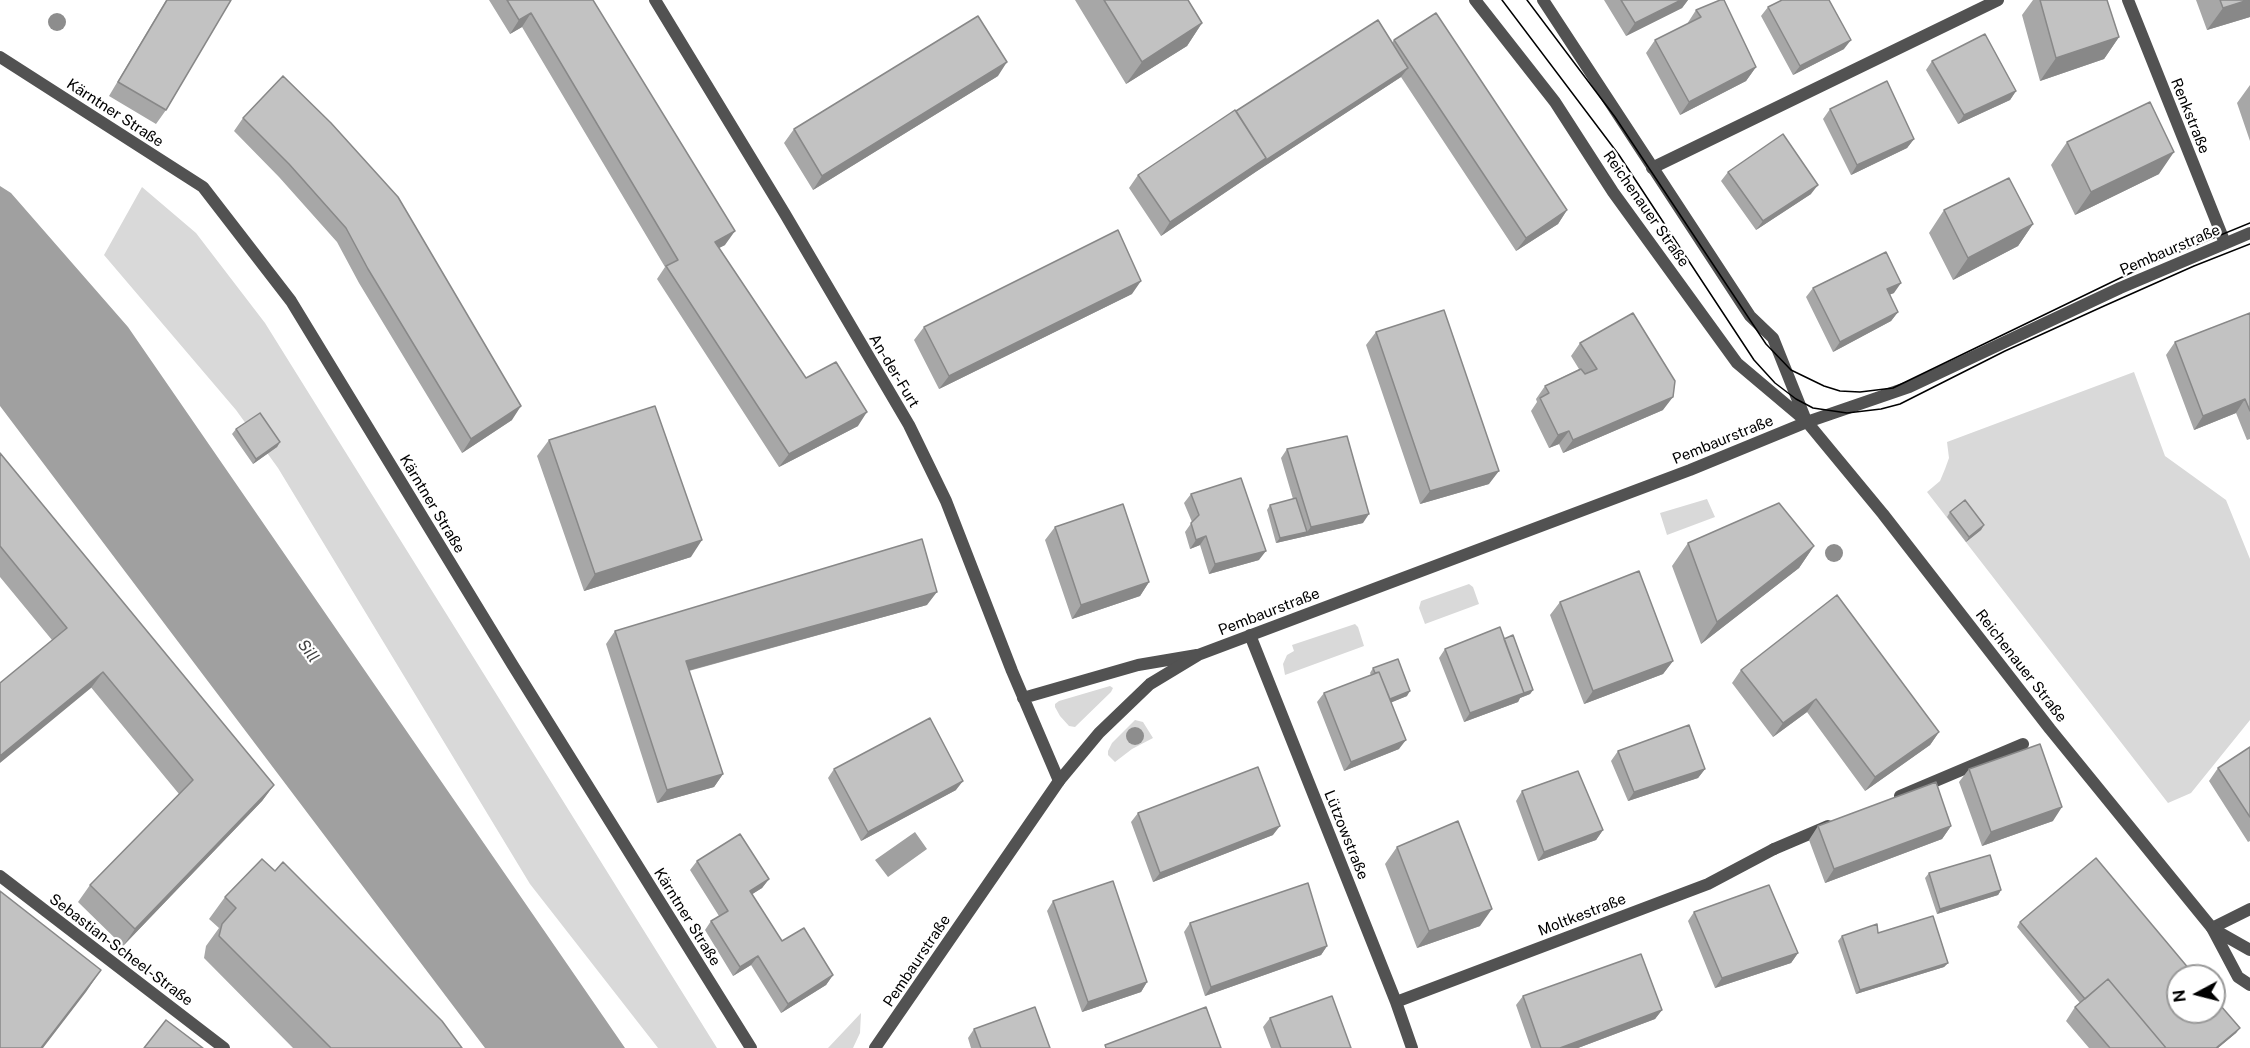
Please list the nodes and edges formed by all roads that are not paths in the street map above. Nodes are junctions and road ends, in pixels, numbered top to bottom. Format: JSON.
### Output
{"nodes":[{"id":1,"x":655,"y":0,"type":"edge"},
{"id":2,"x":1475,"y":0,"type":"edge"},
{"id":3,"x":1544,"y":0,"type":"edge"},
{"id":4,"x":1998,"y":0,"type":"edge"},
{"id":5,"x":2128,"y":0,"type":"edge"},
{"id":6,"x":0,"y":57,"type":"edge"},
{"id":7,"x":1652,"y":168,"type":"junction"},
{"id":8,"x":2250,"y":233,"type":"edge"},
{"id":9,"x":2225,"y":243,"type":"junction"},
{"id":10,"x":1807,"y":422,"type":"junction"},
{"id":11,"x":1250,"y":635,"type":"junction"},
{"id":12,"x":1198,"y":655,"type":"junction"},
{"id":13,"x":1023,"y":698,"type":"junction"},
{"id":14,"x":2023,"y":744,"type":"dead end"},
{"id":15,"x":1059,"y":781,"type":"junction"},
{"id":16,"x":1891,"y":800,"type":"edge"},
{"id":17,"x":1838,"y":822,"type":"edge"},
{"id":18,"x":0,"y":876,"type":"edge"},
{"id":19,"x":2250,"y":909,"type":"edge"},
{"id":20,"x":2212,"y":928,"type":"junction"},
{"id":21,"x":2250,"y":950,"type":"edge"},
{"id":22,"x":2250,"y":986,"type":"edge"},
{"id":23,"x":1396,"y":1002,"type":"junction"},
{"id":24,"x":224,"y":1048,"type":"edge"},
{"id":25,"x":751,"y":1048,"type":"edge"},
{"id":26,"x":875,"y":1048,"type":"edge"},
{"id":27,"x":1412,"y":1048,"type":"edge"}],
"edges":[{"from":1,"to":13,"type":"street","name":"An-der-Furt"},
{"from":2,"to":10,"type":"street","name":"Reichenauer Straße"},
{"from":3,"to":7,"type":"street","name":"Reichenauer Straße"},
{"from":4,"to":7,"type":"street"},
{"from":5,"to":9,"type":"street","name":"Renkstraße"},
{"from":6,"to":25,"type":"street","name":"Kärntner Straße"},
{"from":7,"to":10,"type":"street","name":"Reichenauer Straße"},
{"from":8,"to":9,"type":"street","name":"Pembaurstraße"},
{"from":9,"to":10,"type":"street","name":"Pembaurstraße"},
{"from":10,"to":11,"type":"street","name":"Pembaurstraße"},
{"from":10,"to":20,"type":"street","name":"Reichenauer Straße"},
{"from":11,"to":12,"type":"street","name":"Pembaurstraße"},
{"from":11,"to":23,"type":"street","name":"Lützowstraße"},
{"from":12,"to":13,"type":"street","name":"Pembaurstraße"},
{"from":12,"to":15,"type":"street","name":"Pembaurstraße"},
{"from":13,"to":15,"type":"street","name":"An-der-Furt"},
{"from":14,"to":16,"type":"street"},
{"from":15,"to":26,"type":"street","name":"Pembaurstraße"},
{"from":17,"to":23,"type":"street","name":"Moltkestraße"},
{"from":18,"to":24,"type":"street","name":"Sebastian-Scheel-Straße"},
{"from":19,"to":20,"type":"street"},
{"from":20,"to":21,"type":"street","name":"Reichenauer Straße"},
{"from":20,"to":22,"type":"street","name":"Reichenauer Straße"},
{"from":23,"to":27,"type":"street","name":"Lützowstraße"}]}
